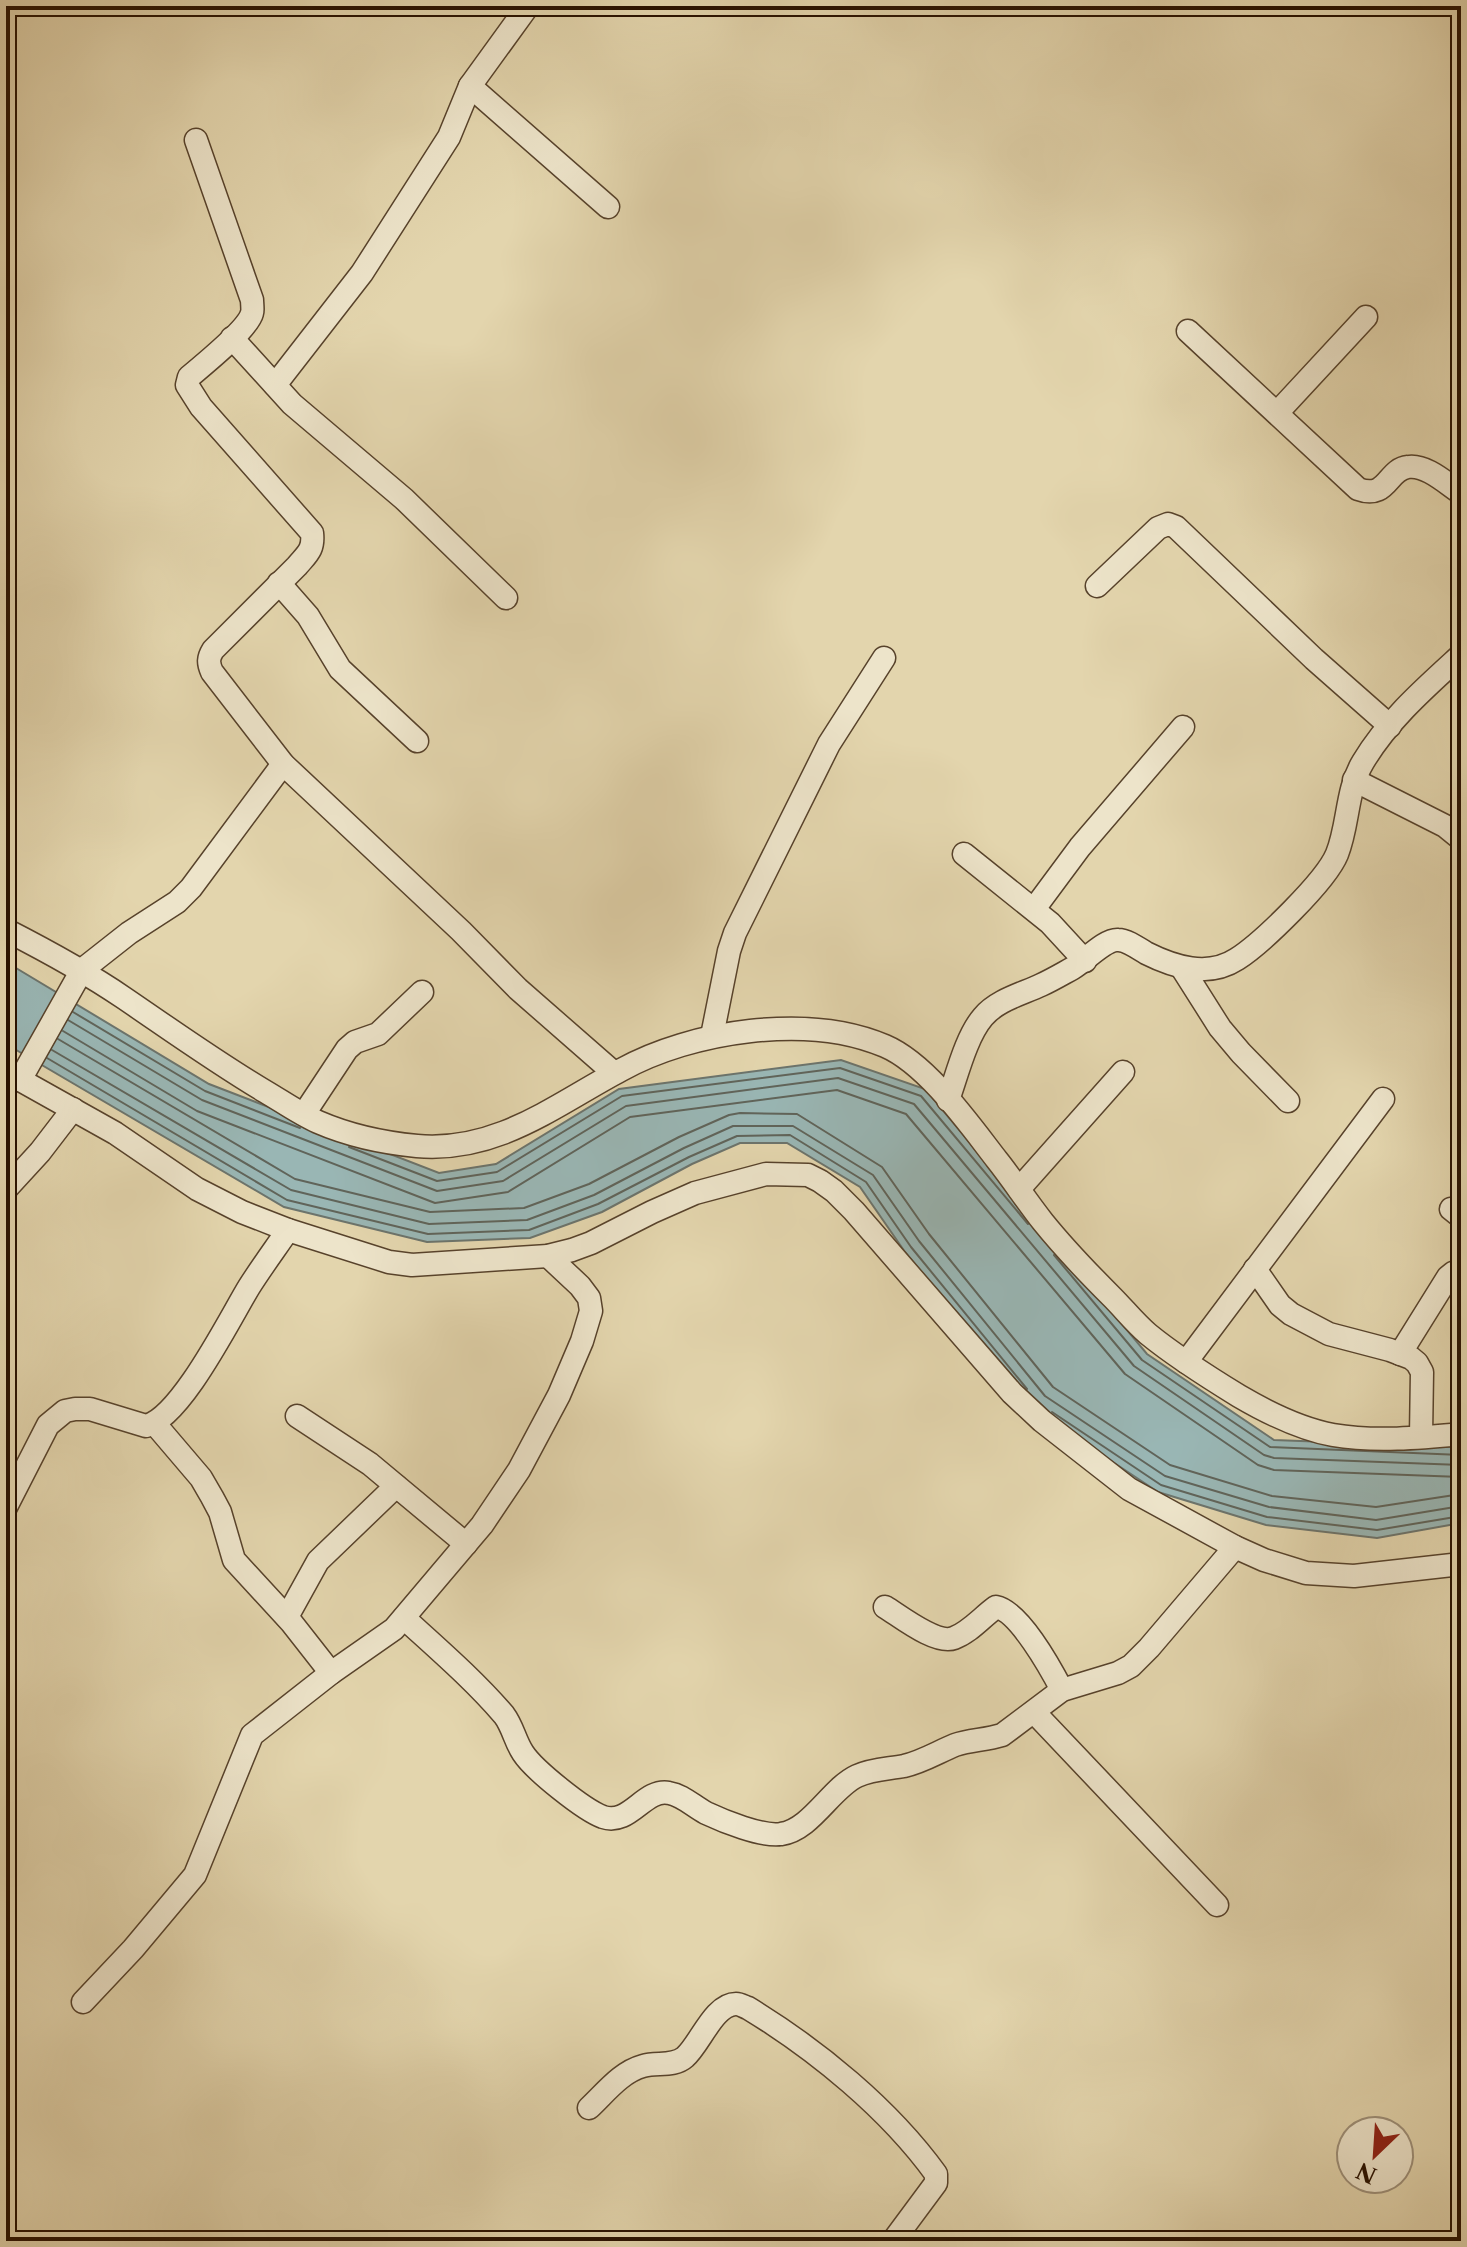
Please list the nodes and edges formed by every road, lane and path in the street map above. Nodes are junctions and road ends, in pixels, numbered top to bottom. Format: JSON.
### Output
{"nodes":[{"id":1,"x":528,"y":6,"type":"edge"},
{"id":2,"x":470,"y":86,"type":"junction"},
{"id":3,"x":196,"y":140,"type":"dead end"},
{"id":4,"x":608,"y":207,"type":"dead end"},
{"id":5,"x":1366,"y":317,"type":"dead end"},
{"id":6,"x":1188,"y":331,"type":"dead end"},
{"id":7,"x":232,"y":338,"type":"junction"},
{"id":8,"x":275,"y":385,"type":"junction"},
{"id":9,"x":1277,"y":413,"type":"junction"},
{"id":10,"x":1461,"y":493,"type":"edge"},
{"id":11,"x":279,"y":583,"type":"junction"},
{"id":12,"x":1097,"y":586,"type":"dead end"},
{"id":13,"x":506,"y":598,"type":"dead end"},
{"id":14,"x":1461,"y":655,"type":"edge"},
{"id":15,"x":884,"y":658,"type":"dead end"},
{"id":16,"x":1390,"y":726,"type":"junction"},
{"id":17,"x":1183,"y":727,"type":"dead end"},
{"id":18,"x":417,"y":741,"type":"dead end"},
{"id":19,"x":283,"y":764,"type":"junction"},
{"id":20,"x":1354,"y":780,"type":"junction"},
{"id":21,"x":1461,"y":839,"type":"edge"},
{"id":22,"x":964,"y":854,"type":"dead end"},
{"id":23,"x":1034,"y":909,"type":"junction"},
{"id":24,"x":6,"y":930,"type":"edge"},
{"id":25,"x":1085,"y":961,"type":"junction"},
{"id":26,"x":1182,"y":968,"type":"junction"},
{"id":27,"x":79,"y":974,"type":"junction"},
{"id":28,"x":422,"y":992,"type":"dead end"},
{"id":29,"x":712,"y":1036,"type":"junction"},
{"id":30,"x":1123,"y":1072,"type":"dead end"},
{"id":31,"x":614,"y":1073,"type":"junction"},
{"id":32,"x":17,"y":1074,"type":"edge"},
{"id":33,"x":1383,"y":1099,"type":"dead end"},
{"id":34,"x":948,"y":1100,"type":"junction"},
{"id":35,"x":1288,"y":1101,"type":"dead end"},
{"id":36,"x":73,"y":1109,"type":"junction"},
{"id":37,"x":304,"y":1114,"type":"junction"},
{"id":38,"x":6,"y":1189,"type":"edge"},
{"id":39,"x":1019,"y":1189,"type":"junction"},
{"id":40,"x":288,"y":1230,"type":"junction"},
{"id":41,"x":548,"y":1256,"type":"junction"},
{"id":42,"x":1255,"y":1269,"type":"junction"},
{"id":43,"x":1461,"y":1271,"type":"edge"},
{"id":44,"x":1400,"y":1354,"type":"junction"},
{"id":45,"x":1186,"y":1362,"type":"junction"},
{"id":46,"x":297,"y":1416,"type":"dead end"},
{"id":47,"x":155,"y":1424,"type":"junction"},
{"id":48,"x":1461,"y":1434,"type":"edge"},
{"id":49,"x":1421,"y":1436,"type":"junction"},
{"id":50,"x":396,"y":1486,"type":"junction"},
{"id":51,"x":6,"y":1507,"type":"edge"},
{"id":52,"x":466,"y":1544,"type":"junction"},
{"id":53,"x":1235,"y":1547,"type":"junction"},
{"id":54,"x":1461,"y":1564,"type":"edge"},
{"id":55,"x":885,"y":1607,"type":"dead end"},
{"id":56,"x":287,"y":1617,"type":"junction"},
{"id":57,"x":404,"y":1618,"type":"junction"},
{"id":58,"x":331,"y":1673,"type":"junction"},
{"id":59,"x":1062,"y":1690,"type":"junction"},
{"id":60,"x":1034,"y":1712,"type":"junction"},
{"id":61,"x":1217,"y":1905,"type":"dead end"},
{"id":62,"x":83,"y":2002,"type":"dead end"},
{"id":63,"x":589,"y":2108,"type":"dead end"},
{"id":64,"x":893,"y":2241,"type":"edge"}],
"edges":[{"from":1,"to":2,"type":"street"},
{"from":2,"to":4,"type":"street"},
{"from":2,"to":8,"type":"street"},
{"from":3,"to":7,"type":"street"},
{"from":5,"to":9,"type":"street"},
{"from":6,"to":9,"type":"street"},
{"from":7,"to":8,"type":"street"},
{"from":7,"to":11,"type":"street"},
{"from":8,"to":13,"type":"street"},
{"from":9,"to":10,"type":"street"},
{"from":11,"to":18,"type":"street"},
{"from":11,"to":19,"type":"street"},
{"from":12,"to":16,"type":"street"},
{"from":14,"to":16,"type":"street"},
{"from":15,"to":29,"type":"street"},
{"from":16,"to":20,"type":"street"},
{"from":17,"to":23,"type":"street"},
{"from":19,"to":27,"type":"street"},
{"from":19,"to":31,"type":"street"},
{"from":20,"to":21,"type":"street"},
{"from":20,"to":26,"type":"street"},
{"from":22,"to":23,"type":"street"},
{"from":23,"to":25,"type":"street"},
{"from":24,"to":27,"type":"street"},
{"from":25,"to":26,"type":"street"},
{"from":25,"to":34,"type":"street"},
{"from":26,"to":35,"type":"street"},
{"from":27,"to":32,"type":"street"},
{"from":27,"to":37,"type":"street"},
{"from":28,"to":37,"type":"street"},
{"from":29,"to":31,"type":"street"},
{"from":29,"to":34,"type":"street"},
{"from":30,"to":39,"type":"street"},
{"from":31,"to":37,"type":"street"},
{"from":32,"to":36,"type":"street"},
{"from":33,"to":42,"type":"street"},
{"from":34,"to":39,"type":"street"},
{"from":36,"to":38,"type":"street"},
{"from":36,"to":40,"type":"street"},
{"from":39,"to":45,"type":"street"},
{"from":40,"to":41,"type":"street"},
{"from":40,"to":47,"type":"street"},
{"from":41,"to":52,"type":"street"},
{"from":41,"to":53,"type":"street"},
{"from":42,"to":44,"type":"street"},
{"from":42,"to":45,"type":"street"},
{"from":43,"to":44,"type":"street"},
{"from":44,"to":49,"type":"street"},
{"from":45,"to":49,"type":"street"},
{"from":46,"to":50,"type":"street"},
{"from":47,"to":51,"type":"street"},
{"from":47,"to":56,"type":"street"},
{"from":48,"to":49,"type":"street"},
{"from":50,"to":52,"type":"street"},
{"from":50,"to":56,"type":"street"},
{"from":52,"to":57,"type":"street"},
{"from":53,"to":54,"type":"street"},
{"from":53,"to":59,"type":"street"},
{"from":55,"to":59,"type":"street"},
{"from":56,"to":58,"type":"street"},
{"from":57,"to":58,"type":"street"},
{"from":57,"to":60,"type":"street"},
{"from":58,"to":62,"type":"street"},
{"from":59,"to":60,"type":"street"},
{"from":60,"to":61,"type":"street"},
{"from":63,"to":64,"type":"street"}]}
